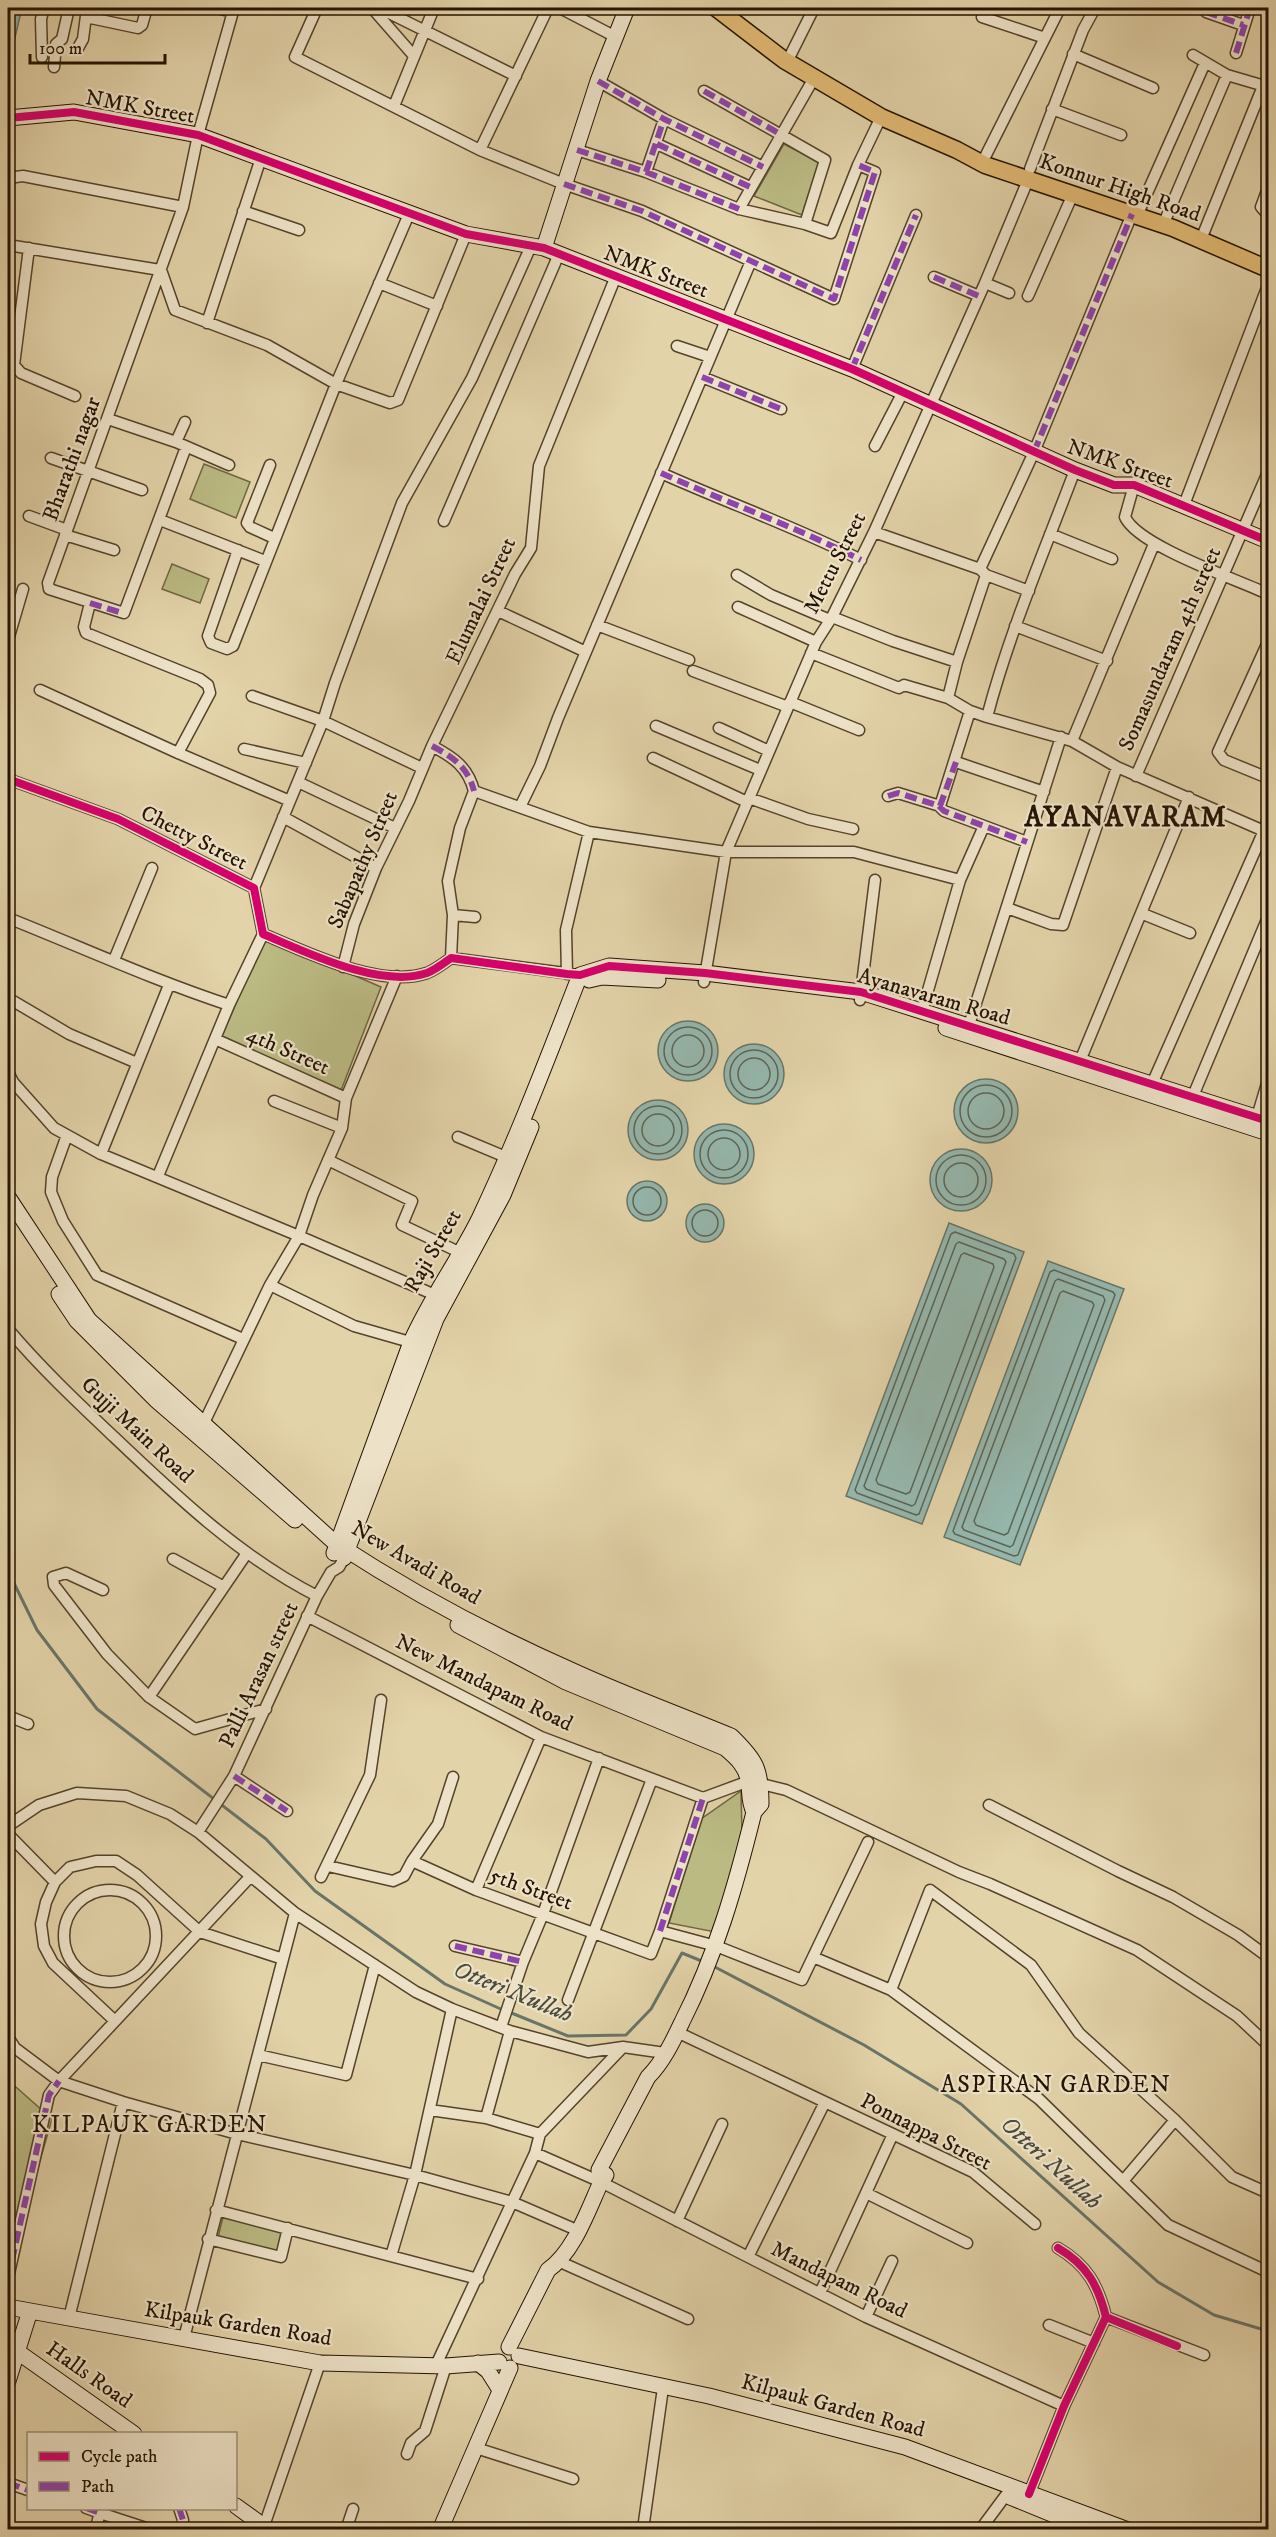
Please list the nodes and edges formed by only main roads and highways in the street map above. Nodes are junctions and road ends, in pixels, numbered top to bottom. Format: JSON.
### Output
{"nodes":[{"id":1,"x":627,"y":8,"type":"edge"},
{"id":2,"x":716,"y":8,"type":"edge"},
{"id":3,"x":8,"y":118,"type":"edge"},
{"id":4,"x":957,"y":150,"type":"junction"},
{"id":5,"x":1029,"y":174,"type":"junction"},
{"id":6,"x":1136,"y":212,"type":"junction"},
{"id":7,"x":537,"y":247,"type":"junction"},
{"id":8,"x":1268,"y":261,"type":"edge"},
{"id":9,"x":1269,"y":541,"type":"edge"},
{"id":10,"x":578,"y":977,"type":"joint"},
{"id":11,"x":861,"y":996,"type":"junction"},
{"id":12,"x":1263,"y":1119,"type":"edge"},
{"id":13,"x":1269,"y":1133,"type":"edge"},
{"id":14,"x":512,"y":1160,"type":"junction"},
{"id":15,"x":8,"y":1197,"type":"edge"},
{"id":16,"x":8,"y":1214,"type":"edge"},
{"id":17,"x":418,"y":1345,"type":"junction"},
{"id":18,"x":200,"y":1430,"type":"junction"},
{"id":19,"x":340,"y":1552,"type":"junction"},
{"id":20,"x":8,"y":2307,"type":"edge"},
{"id":21,"x":30,"y":2311,"type":"junction"},
{"id":22,"x":13,"y":2349,"type":"edge"},
{"id":23,"x":510,"y":2359,"type":"junction"},
{"id":24,"x":478,"y":2363,"type":"junction"},
{"id":25,"x":8,"y":2381,"type":"edge"},
{"id":26,"x":500,"y":2390,"type":"junction"},
{"id":27,"x":663,"y":2392,"type":"junction"},
{"id":28,"x":133,"y":2432,"type":"edge"},
{"id":29,"x":237,"y":2507,"type":"edge"},
{"id":30,"x":266,"y":2528,"type":"edge"},
{"id":31,"x":440,"y":2529,"type":"edge"},
{"id":32,"x":1091,"y":2529,"type":"edge"},
{"id":33,"x":1128,"y":2529,"type":"edge"}],
"edges":[{"from":1,"to":7,"type":"main road"},
{"from":2,"to":4,"type":"main road","name":"Konnur High Road"},
{"from":3,"to":7,"type":"main road","name":"NMK Street"},
{"from":4,"to":5,"type":"main road","name":"Konnur High Road"},
{"from":4,"to":5,"type":"main road","name":"Konnur High Road"},
{"from":5,"to":6,"type":"main road","name":"Konnur High Road"},
{"from":5,"to":6,"type":"main road","name":"Konnur High Road"},
{"from":6,"to":8,"type":"main road","name":"Konnur High Road"},
{"from":6,"to":8,"type":"main road","name":"Konnur High Road"},
{"from":7,"to":9,"type":"main road","name":"NMK Street"},
{"from":10,"to":11,"type":"main road","name":"Ayanavaram Road"},
{"from":10,"to":14,"type":"main road","name":"Raji Street"},
{"from":11,"to":12,"type":"main road","name":"Ayanavaram Road"},
{"from":11,"to":13,"type":"main road","name":"Ayanavaram Road"},
{"from":14,"to":17,"type":"main road","name":"Raji Street"},
{"from":14,"to":17,"type":"main road","name":"Raji Street"},
{"from":15,"to":18,"type":"main road","name":"New Avadi Road"},
{"from":16,"to":18,"type":"main road","name":"New Avadi Road"},
{"from":17,"to":19,"type":"main road","name":"Raji Street"},
{"from":18,"to":19,"type":"main road","name":"New Avadi Road"},
{"from":19,"to":23,"type":"main road","name":"New Avadi Road"},
{"from":20,"to":21,"type":"main road","name":"Kilpauk Garden Road"},
{"from":21,"to":22,"type":"main road"},
{"from":21,"to":24,"type":"main road","name":"Kilpauk Garden Road"},
{"from":22,"to":25,"type":"main road"},
{"from":22,"to":28,"type":"main road","name":"Halls Road"},
{"from":23,"to":24,"type":"main road","name":"Kilpauk Garden Road"},
{"from":23,"to":26,"type":"main road","name":"New Avadi Road"},
{"from":23,"to":27,"type":"main road","name":"Kilpauk Garden Road"},
{"from":24,"to":26,"type":"main road"},
{"from":26,"to":31,"type":"main road","name":"New Avadi Road"},
{"from":27,"to":32,"type":"main road","name":"Kilpauk Garden Road"},
{"from":27,"to":33,"type":"main road","name":"Kilpauk Garden Road"},
{"from":29,"to":30,"type":"main road"}]}
